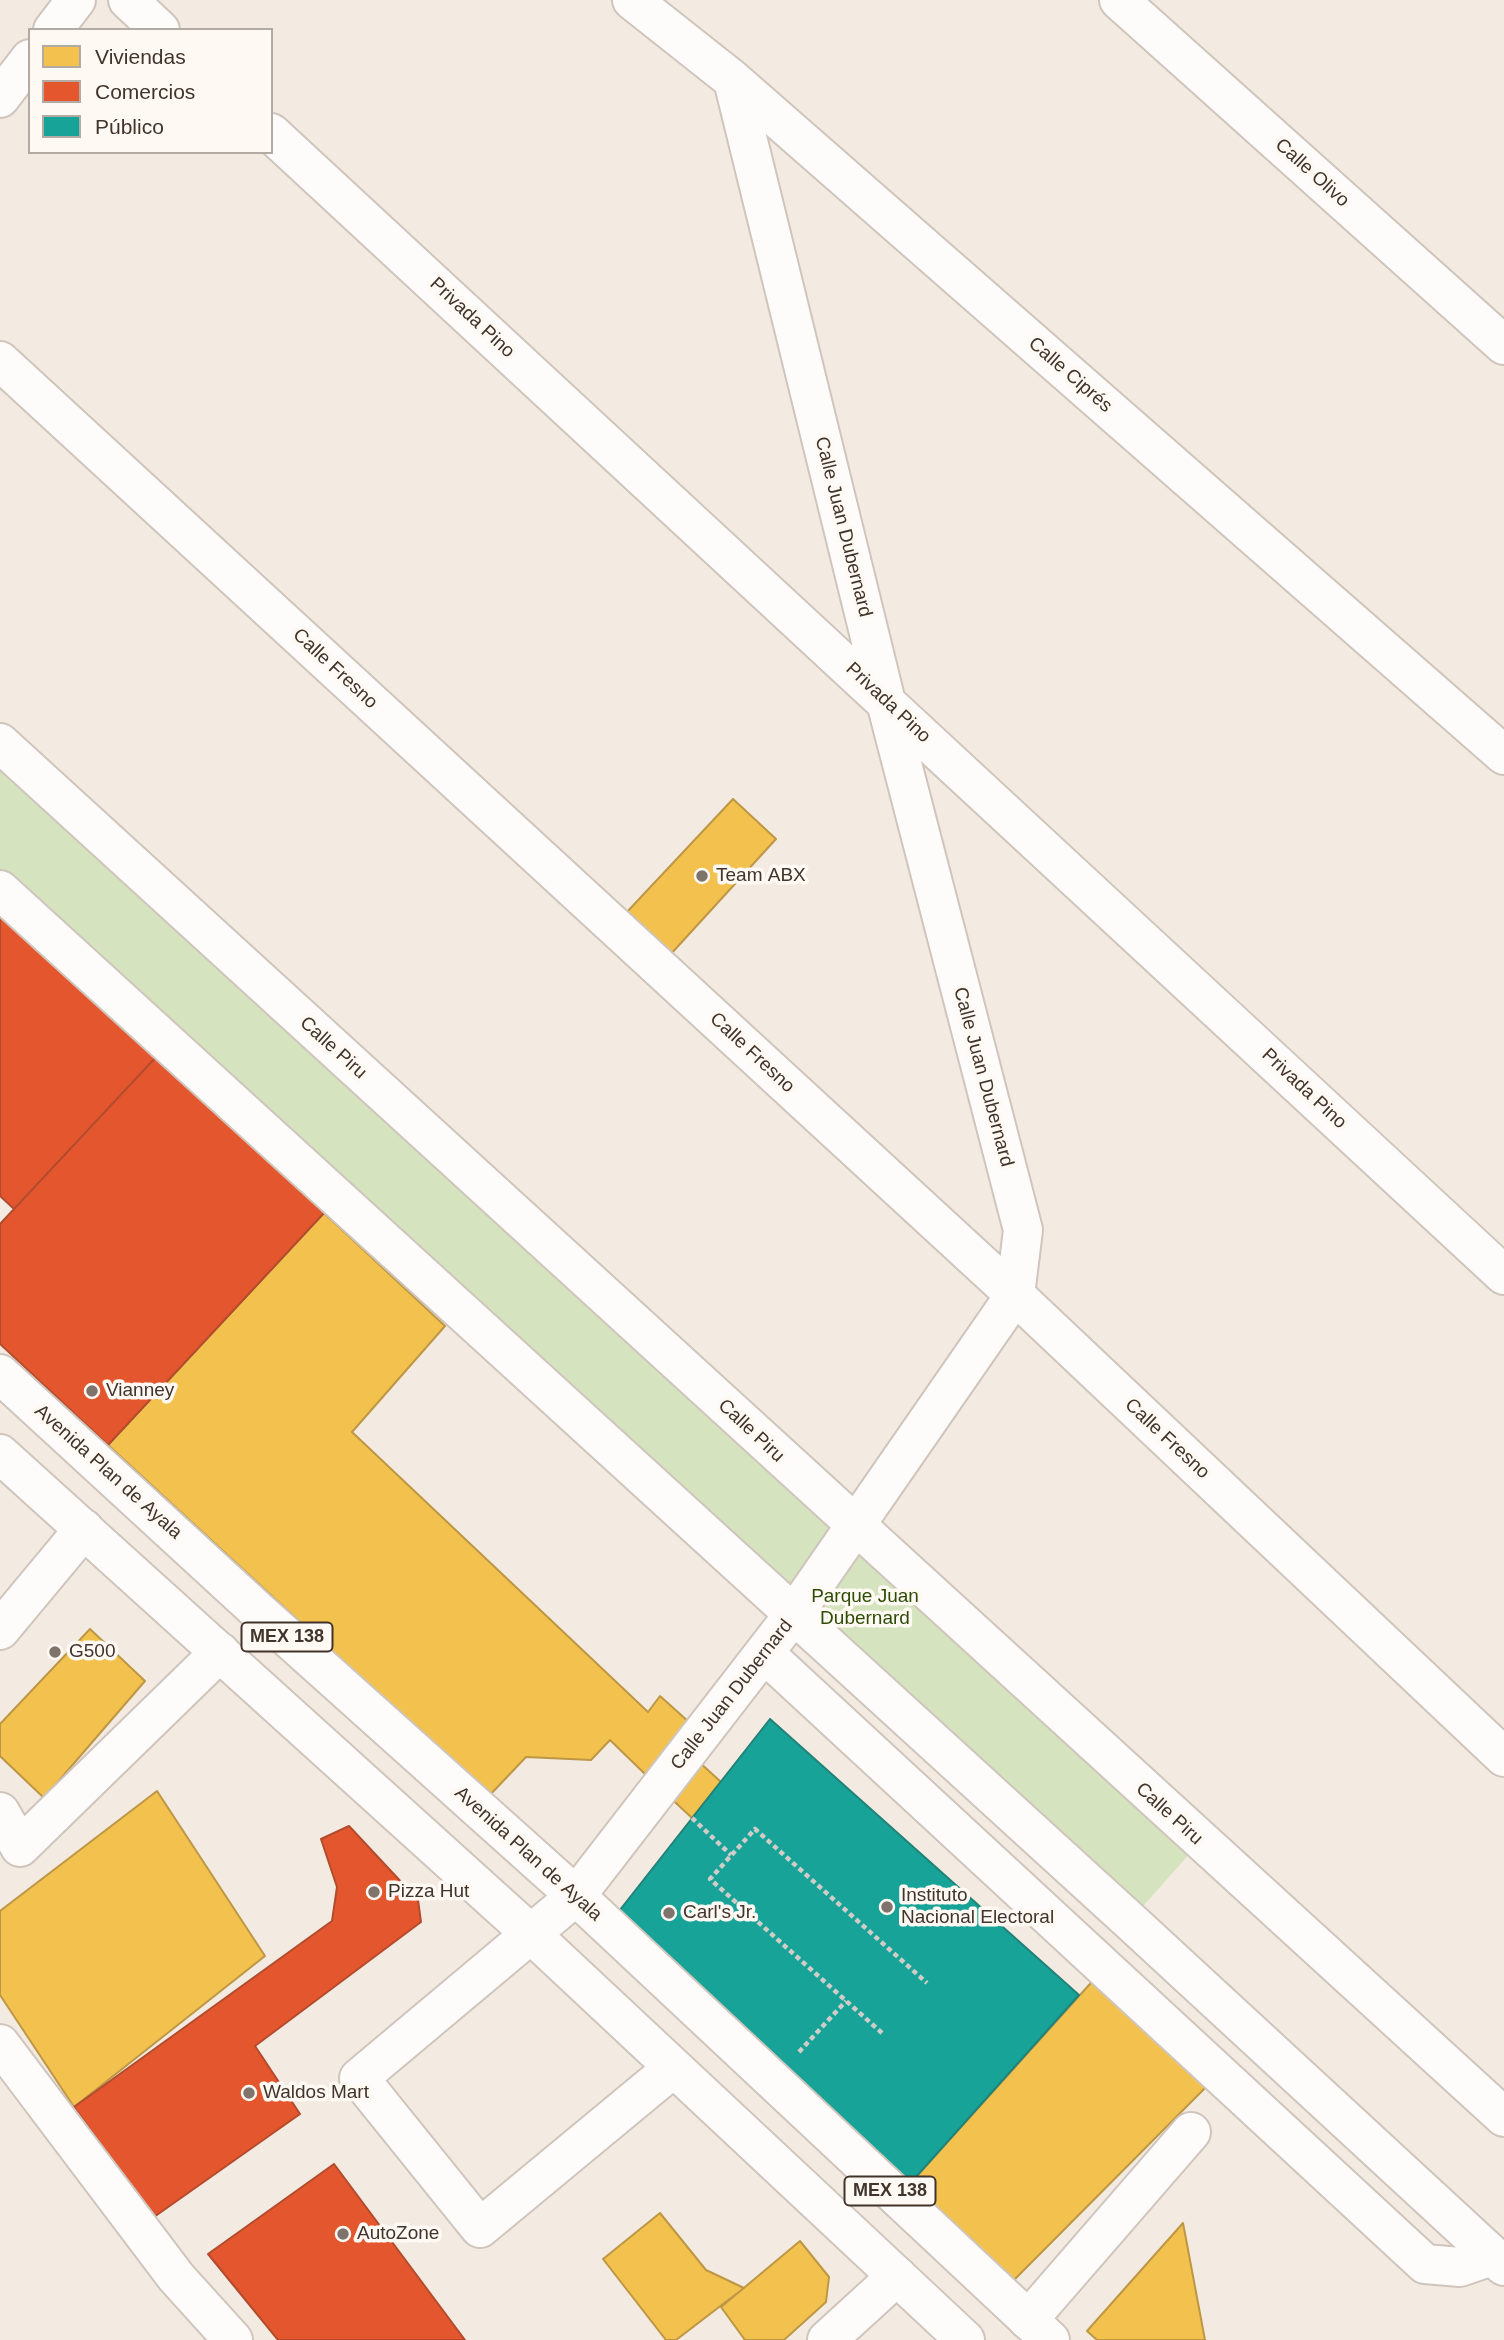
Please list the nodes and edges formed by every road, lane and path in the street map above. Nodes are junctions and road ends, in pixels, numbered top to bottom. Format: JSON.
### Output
{"nodes":[{"id":1,"x":76,"y":0,"type":"edge"},
{"id":2,"x":128,"y":0,"type":"edge"},
{"id":3,"x":1119,"y":0,"type":"edge"},
{"id":4,"x":657,"y":7,"type":"edge"},
{"id":5,"x":55,"y":28,"type":"edge"},
{"id":6,"x":158,"y":28,"type":"edge"},
{"id":7,"x":28,"y":63,"type":"edge"},
{"id":8,"x":733,"y":80,"type":"junction"},
{"id":9,"x":0,"y":98,"type":"edge"},
{"id":10,"x":273,"y":134,"type":"edge"},
{"id":11,"x":1504,"y":345,"type":"edge"},
{"id":12,"x":0,"y":361,"type":"edge"},
{"id":13,"x":886,"y":702,"type":"junction"},
{"id":14,"x":0,"y":743,"type":"edge"},
{"id":15,"x":1504,"y":755,"type":"edge"},
{"id":16,"x":0,"y":890,"type":"edge"},
{"id":17,"x":1504,"y":1275,"type":"edge"},
{"id":18,"x":1015,"y":1295,"type":"junction"},
{"id":19,"x":0,"y":1374,"type":"edge"},
{"id":20,"x":0,"y":1454,"type":"edge"},
{"id":21,"x":855,"y":1526,"type":"junction"},
{"id":22,"x":84,"y":1529,"type":"junction"},
{"id":23,"x":794,"y":1615,"type":"junction"},
{"id":24,"x":0,"y":1630,"type":"edge"},
{"id":25,"x":220,"y":1652,"type":"junction"},
{"id":26,"x":764,"y":1653,"type":"junction"},
{"id":27,"x":1501,"y":1754,"type":"edge"},
{"id":28,"x":0,"y":1812,"type":"edge"},
{"id":29,"x":692,"y":1818,"type":"dead end"},
{"id":30,"x":731,"y":1855,"type":"junction"},
{"id":31,"x":576,"y":1896,"type":"junction"},
{"id":32,"x":531,"y":1934,"type":"junction"},
{"id":33,"x":926,"y":1983,"type":"dead end"},
{"id":34,"x":846,"y":2001,"type":"junction"},
{"id":35,"x":882,"y":2033,"type":"dead end"},
{"id":36,"x":0,"y":2044,"type":"edge"},
{"id":37,"x":796,"y":2055,"type":"dead end"},
{"id":38,"x":673,"y":2069,"type":"junction"},
{"id":39,"x":1504,"y":2117,"type":"edge"},
{"id":40,"x":1191,"y":2132,"type":"dead end"},
{"id":41,"x":1498,"y":2261,"type":"edge"},
{"id":42,"x":897,"y":2276,"type":"junction"},
{"id":43,"x":1039,"y":2330,"type":"edge"},
{"id":44,"x":233,"y":2340,"type":"edge"},
{"id":45,"x":827,"y":2340,"type":"edge"},
{"id":46,"x":965,"y":2340,"type":"edge"}],
"edges":[{"from":1,"to":5,"type":"street"},
{"from":2,"to":6,"type":"street"},
{"from":3,"to":11,"type":"street","name":"Calle Olivo"},
{"from":4,"to":8,"type":"street","name":"Calle Ciprés"},
{"from":7,"to":9,"type":"street"},
{"from":8,"to":13,"type":"street","name":"Calle Juan Dubernard"},
{"from":8,"to":15,"type":"street","name":"Calle Ciprés"},
{"from":10,"to":13,"type":"street","name":"Privada Pino"},
{"from":12,"to":18,"type":"street","name":"Calle Fresno"},
{"from":13,"to":17,"type":"street","name":"Privada Pino"},
{"from":13,"to":18,"type":"street","name":"Calle Juan Dubernard"},
{"from":14,"to":21,"type":"street","name":"Calle Piru"},
{"from":16,"to":23,"type":"street"},
{"from":18,"to":21,"type":"street","name":"Calle Juan Dubernard"},
{"from":18,"to":27,"type":"street","name":"Calle Fresno"},
{"from":19,"to":31,"type":"street","name":"Avenida Plan de Ayala","number":"MEX 138"},
{"from":20,"to":22,"type":"street","number":"MEX 138"},
{"from":21,"to":23,"type":"street","name":"Calle Juan Dubernard"},
{"from":21,"to":39,"type":"street","name":"Calle Piru"},
{"from":22,"to":24,"type":"street"},
{"from":22,"to":25,"type":"street","number":"MEX 138"},
{"from":23,"to":26,"type":"street","name":"Calle Juan Dubernard"},
{"from":23,"to":41,"type":"street"},
{"from":25,"to":28,"type":"street"},
{"from":25,"to":32,"type":"street","number":"MEX 138"},
{"from":26,"to":31,"type":"street","name":"Calle Juan Dubernard"},
{"from":26,"to":41,"type":"street"},
{"from":29,"to":30,"type":"path"},
{"from":30,"to":33,"type":"path"},
{"from":30,"to":34,"type":"path"},
{"from":31,"to":32,"type":"street","name":"Calle Juan Dubernard"},
{"from":31,"to":43,"type":"street","name":"Avenida Plan de Ayala","number":"MEX 138"},
{"from":32,"to":38,"type":"street","number":"MEX 138"},
{"from":32,"to":38,"type":"street","name":"Calle Juan Dubernard"},
{"from":34,"to":35,"type":"path"},
{"from":34,"to":37,"type":"path"},
{"from":36,"to":44,"type":"street"},
{"from":38,"to":42,"type":"street","number":"MEX 138"},
{"from":40,"to":43,"type":"street"},
{"from":42,"to":45,"type":"street"},
{"from":42,"to":46,"type":"street","number":"MEX 138"}]}
